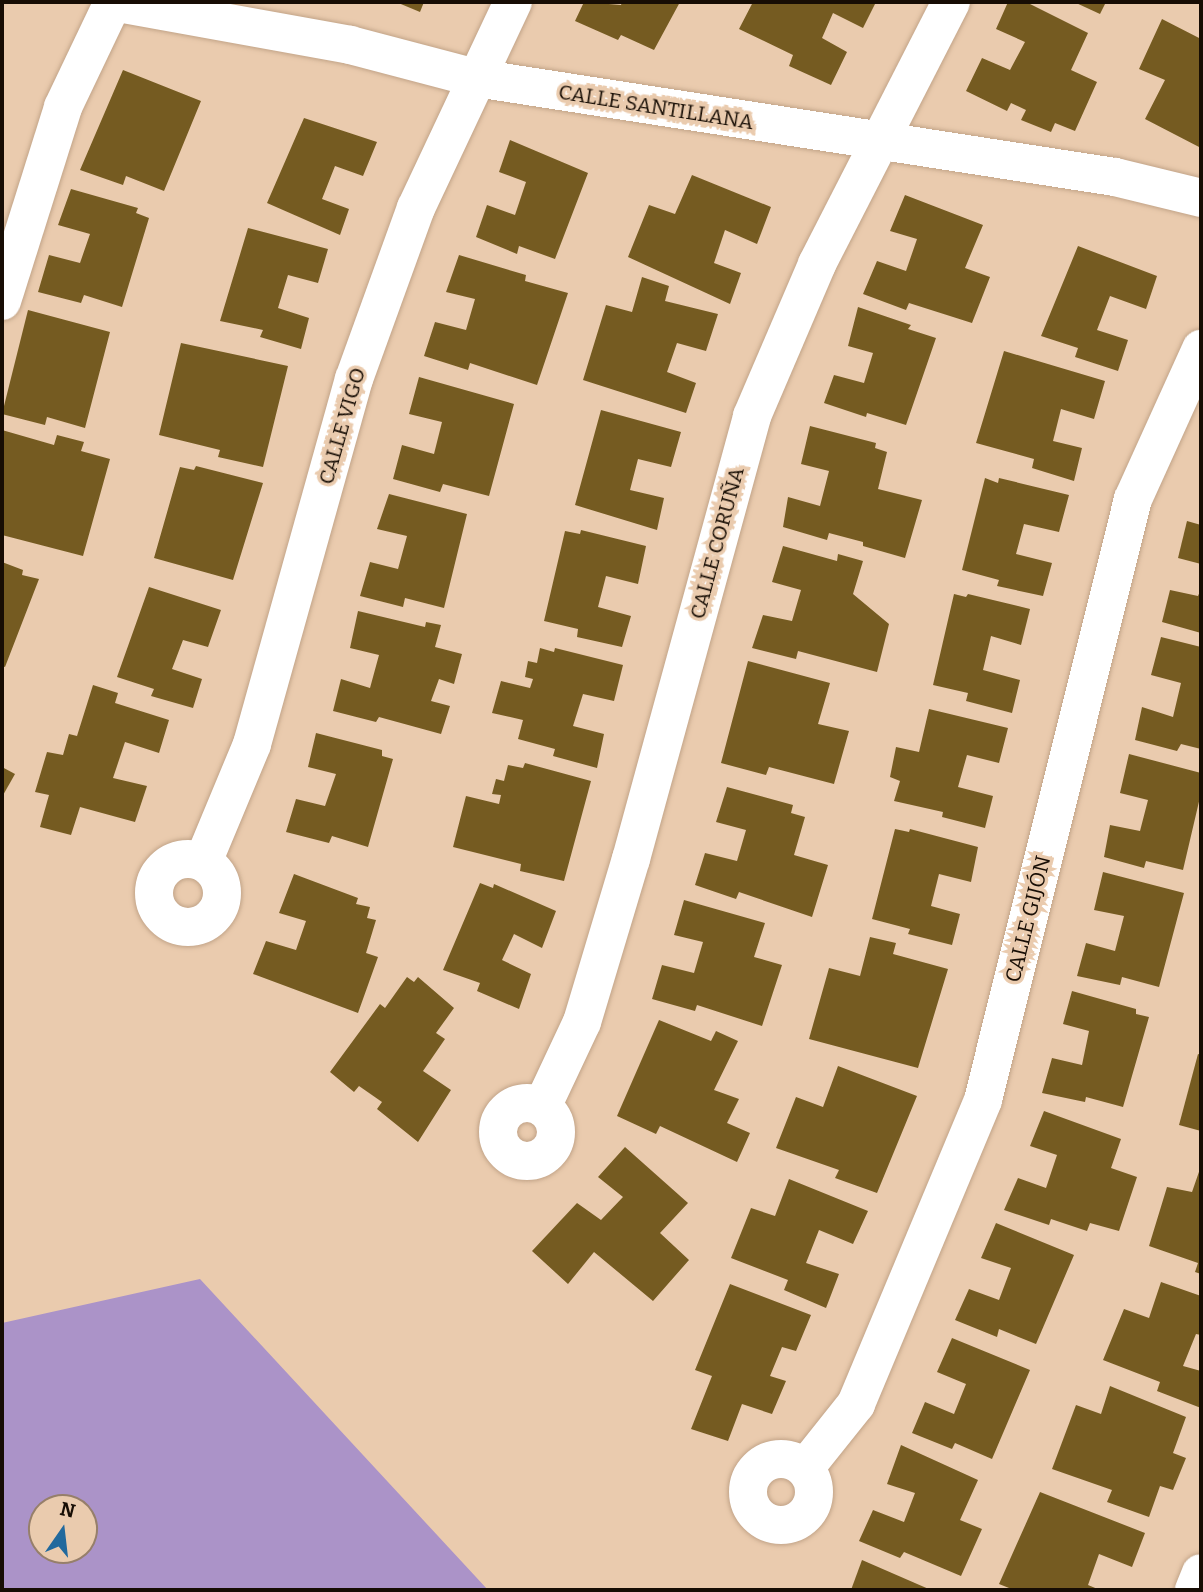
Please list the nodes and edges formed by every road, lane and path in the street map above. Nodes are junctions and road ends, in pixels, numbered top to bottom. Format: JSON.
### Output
{"nodes":[{"id":1,"x":113,"y":2,"type":"edge"},
{"id":2,"x":513,"y":2,"type":"edge"},
{"id":3,"x":951,"y":2,"type":"edge"},
{"id":4,"x":476,"y":78,"type":"junction"},
{"id":5,"x":882,"y":143,"type":"junction"},
{"id":6,"x":1201,"y":198,"type":"edge"},
{"id":7,"x":2,"y":300,"type":"edge"},
{"id":8,"x":1201,"y":349,"type":"edge"},
{"id":9,"x":203,"y":862,"type":"dead end"},
{"id":10,"x":542,"y":1107,"type":"dead end"},
{"id":11,"x":805,"y":1468,"type":"dead end"},
{"id":12,"x":1201,"y":1573,"type":"edge"},
{"id":13,"x":1194,"y":1590,"type":"edge"}],
"edges":[{"from":1,"to":4,"type":"street","name":"CALLE SANTILLANA"},
{"from":1,"to":7,"type":"street"},
{"from":2,"to":4,"type":"street","name":"CALLE VIGO"},
{"from":3,"to":5,"type":"street","name":"CALLE CORUÑA"},
{"from":4,"to":5,"type":"street","name":"CALLE SANTILLANA"},
{"from":4,"to":9,"type":"street","name":"CALLE VIGO"},
{"from":5,"to":6,"type":"street","name":"CALLE SANTILLANA"},
{"from":5,"to":10,"type":"street","name":"CALLE CORUÑA"},
{"from":8,"to":11,"type":"street","name":"CALLE GIJÓN"},
{"from":12,"to":13,"type":"street"}]}
